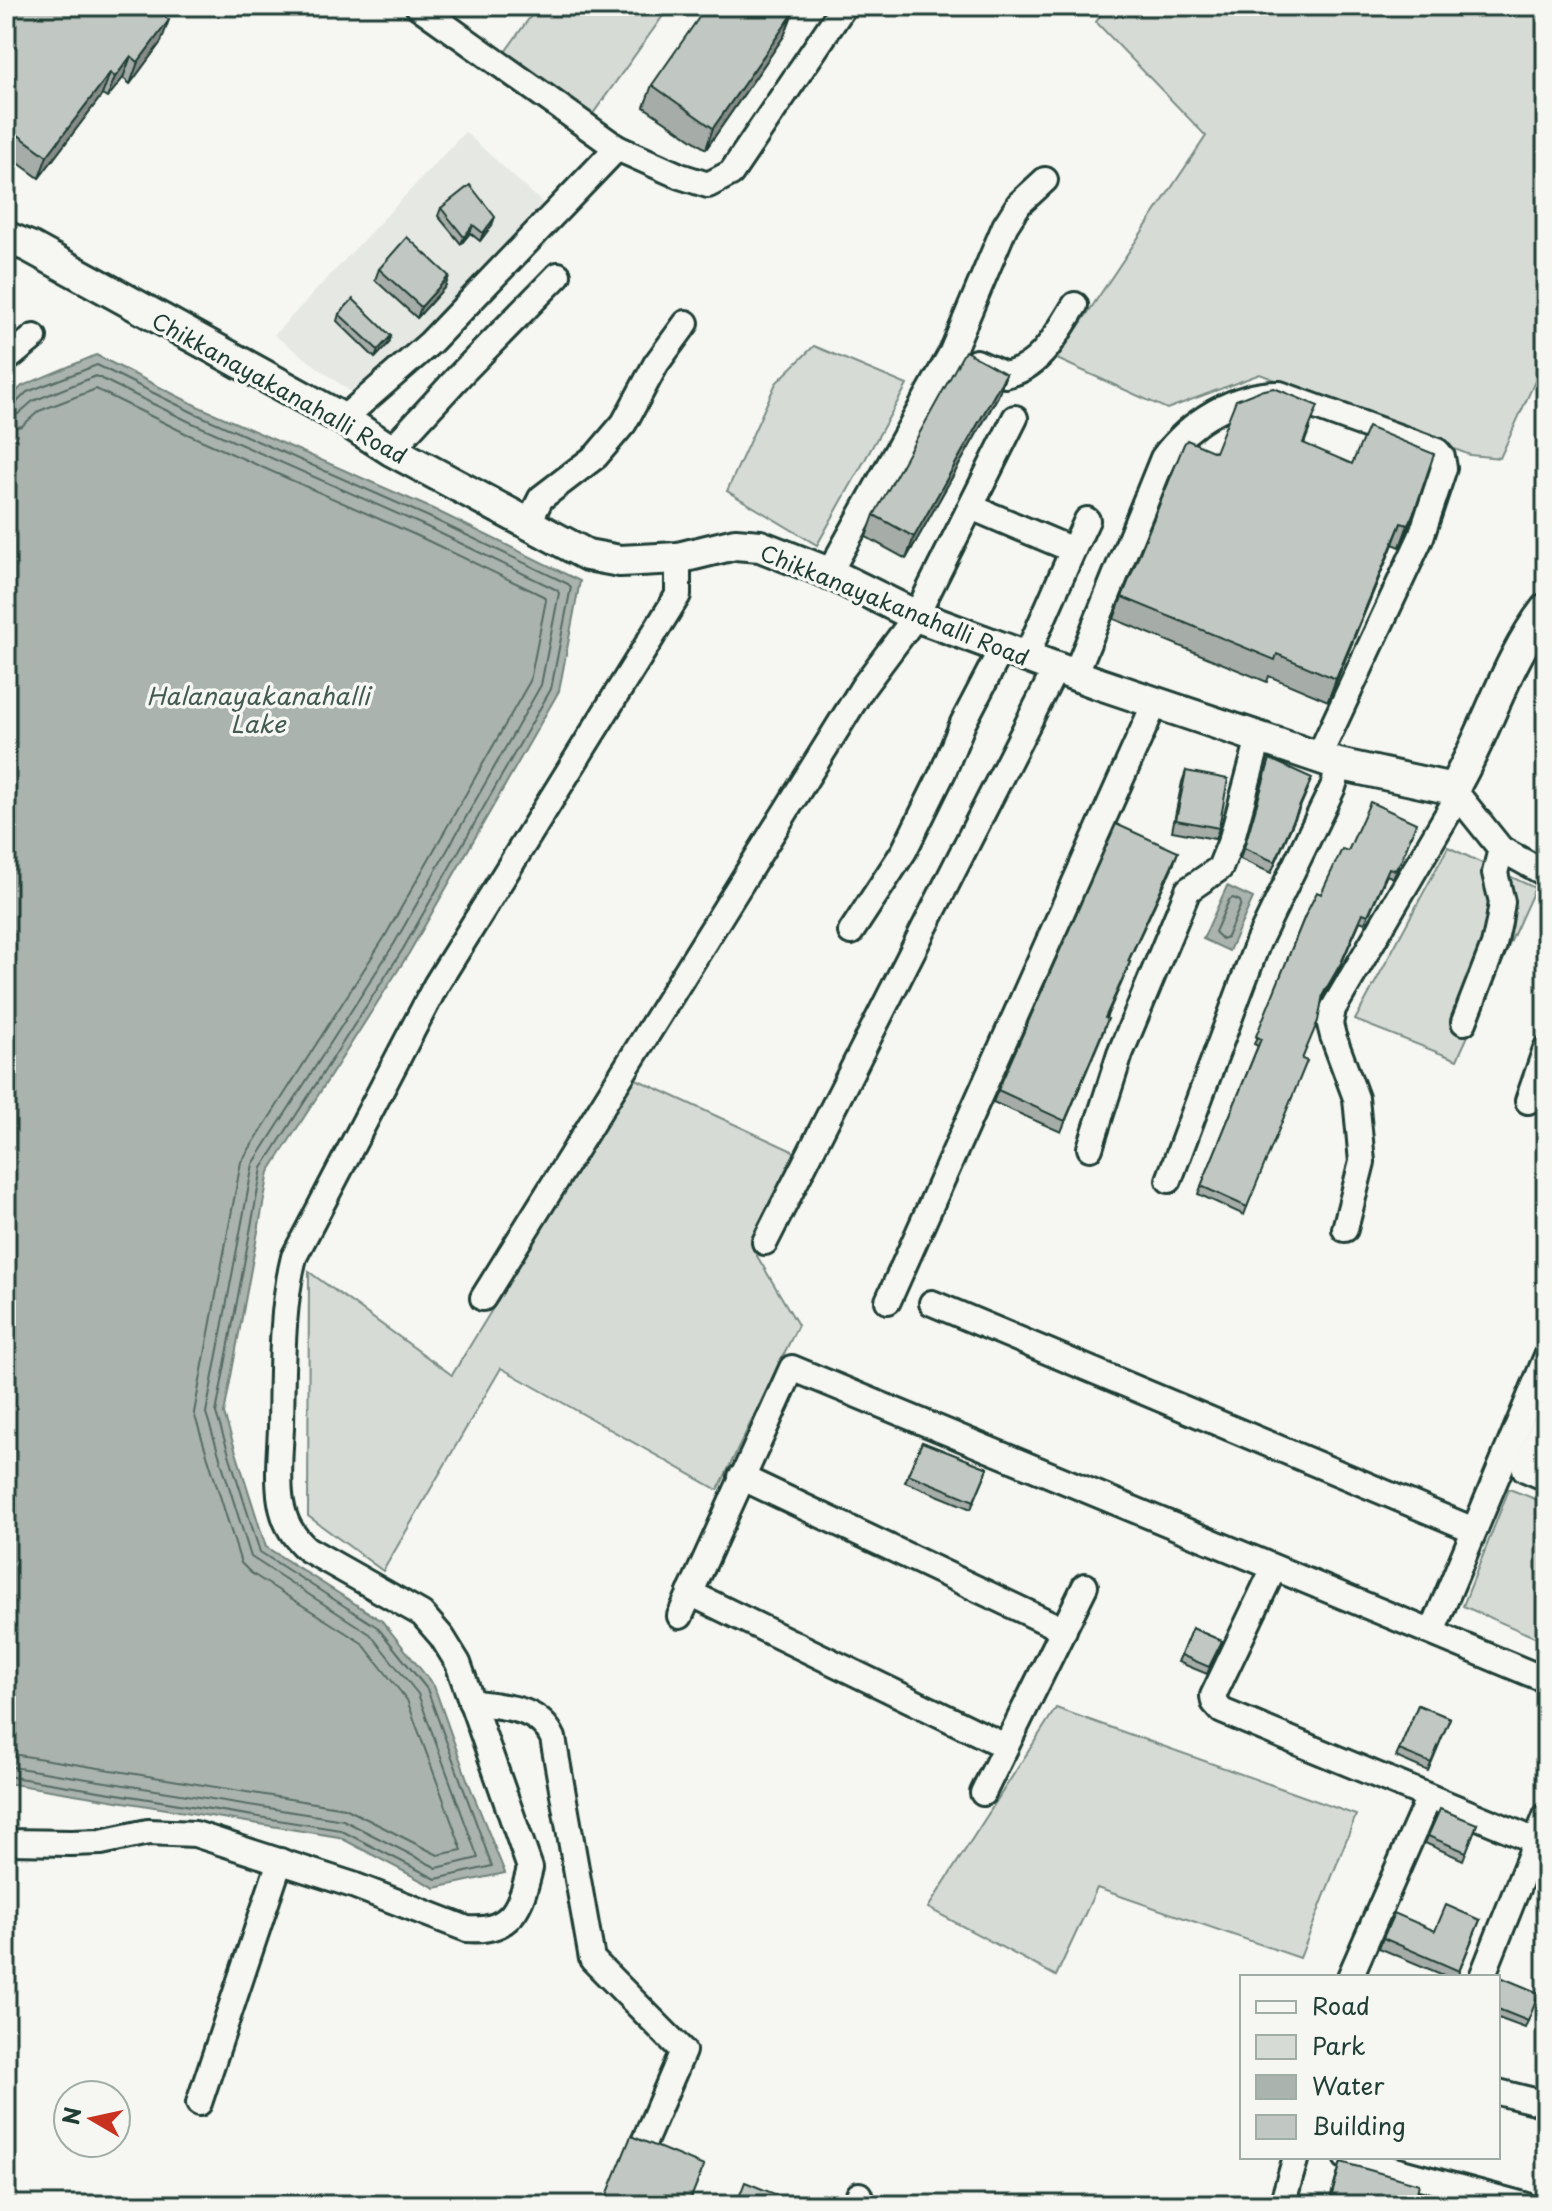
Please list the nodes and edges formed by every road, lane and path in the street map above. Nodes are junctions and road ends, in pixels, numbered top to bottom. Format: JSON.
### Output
{"nodes":[{"id":1,"x":418,"y":6,"type":"edge"},
{"id":2,"x":844,"y":6,"type":"edge"},
{"id":3,"x":617,"y":148,"type":"junction"},
{"id":4,"x":1045,"y":180,"type":"dead end"},
{"id":5,"x":6,"y":237,"type":"edge"},
{"id":6,"x":558,"y":275,"type":"dead end"},
{"id":7,"x":1075,"y":305,"type":"dead end"},
{"id":8,"x":686,"y":323,"type":"dead end"},
{"id":9,"x":34,"y":337,"type":"dead end"},
{"id":10,"x":952,"y":352,"type":"junction"},
{"id":11,"x":6,"y":360,"type":"edge"},
{"id":12,"x":1015,"y":418,"type":"dead end"},
{"id":13,"x":343,"y":419,"type":"junction"},
{"id":14,"x":391,"y":450,"type":"junction"},
{"id":15,"x":971,"y":507,"type":"junction"},
{"id":16,"x":1087,"y":520,"type":"dead end"},
{"id":17,"x":528,"y":524,"type":"junction"},
{"id":18,"x":1073,"y":550,"type":"junction"},
{"id":19,"x":678,"y":558,"type":"junction"},
{"id":20,"x":829,"y":573,"type":"junction"},
{"id":21,"x":1545,"y":612,"type":"edge"},
{"id":22,"x":916,"y":616,"type":"junction"},
{"id":23,"x":1014,"y":653,"type":"junction"},
{"id":24,"x":1066,"y":672,"type":"junction"},
{"id":25,"x":1155,"y":703,"type":"junction"},
{"id":26,"x":1259,"y":738,"type":"junction"},
{"id":27,"x":1329,"y":761,"type":"junction"},
{"id":28,"x":1455,"y":794,"type":"junction"},
{"id":29,"x":1501,"y":849,"type":"junction"},
{"id":30,"x":1546,"y":874,"type":"edge"},
{"id":31,"x":851,"y":932,"type":"dead end"},
{"id":32,"x":1464,"y":1022,"type":"dead end"},
{"id":33,"x":1546,"y":1049,"type":"edge"},
{"id":34,"x":1528,"y":1101,"type":"dead end"},
{"id":35,"x":1090,"y":1148,"type":"dead end"},
{"id":36,"x":1169,"y":1180,"type":"dead end"},
{"id":37,"x":1345,"y":1229,"type":"dead end"},
{"id":38,"x":765,"y":1242,"type":"dead end"},
{"id":39,"x":483,"y":1298,"type":"dead end"},
{"id":40,"x":888,"y":1301,"type":"dead end"},
{"id":41,"x":932,"y":1303,"type":"dead end"},
{"id":42,"x":1546,"y":1358,"type":"edge"},
{"id":43,"x":1546,"y":1420,"type":"edge"},
{"id":44,"x":741,"y":1477,"type":"junction"},
{"id":45,"x":1546,"y":1478,"type":"edge"},
{"id":46,"x":1474,"y":1530,"type":"junction"},
{"id":47,"x":1274,"y":1568,"type":"junction"},
{"id":48,"x":1085,"y":1586,"type":"dead end"},
{"id":49,"x":690,"y":1593,"type":"junction"},
{"id":50,"x":680,"y":1616,"type":"dead end"},
{"id":51,"x":1064,"y":1630,"type":"junction"},
{"id":52,"x":1432,"y":1632,"type":"junction"},
{"id":53,"x":1546,"y":1680,"type":"edge"},
{"id":54,"x":471,"y":1702,"type":"junction"},
{"id":55,"x":1005,"y":1746,"type":"junction"},
{"id":56,"x":983,"y":1793,"type":"dead end"},
{"id":57,"x":1429,"y":1797,"type":"junction"},
{"id":58,"x":1546,"y":1816,"type":"edge"},
{"id":59,"x":1536,"y":1841,"type":"junction"},
{"id":60,"x":6,"y":1842,"type":"edge"},
{"id":61,"x":280,"y":1861,"type":"junction"},
{"id":62,"x":1351,"y":1975,"type":"edge"},
{"id":63,"x":1483,"y":1975,"type":"edge"},
{"id":64,"x":1500,"y":2092,"type":"edge"},
{"id":65,"x":199,"y":2103,"type":"dead end"},
{"id":66,"x":1546,"y":2104,"type":"edge"},
{"id":67,"x":644,"y":2142,"type":"edge"},
{"id":68,"x":1295,"y":2159,"type":"edge"},
{"id":69,"x":1353,"y":2159,"type":"edge"},
{"id":70,"x":1282,"y":2205,"type":"edge"},
{"id":71,"x":1524,"y":2205,"type":"edge"}],
"edges":[{"from":1,"to":3,"type":"street"},
{"from":2,"to":3,"type":"street"},
{"from":3,"to":13,"type":"street"},
{"from":4,"to":10,"type":"street"},
{"from":5,"to":13,"type":"main road","name":"Chikkanayakanahalli Road"},
{"from":6,"to":14,"type":"street"},
{"from":7,"to":10,"type":"street"},
{"from":8,"to":17,"type":"street"},
{"from":9,"to":11,"type":"street"},
{"from":10,"to":20,"type":"street"},
{"from":12,"to":15,"type":"street"},
{"from":13,"to":14,"type":"main road","name":"Chikkanayakanahalli Road"},
{"from":14,"to":17,"type":"main road","name":"Chikkanayakanahalli Road"},
{"from":15,"to":18,"type":"street"},
{"from":15,"to":22,"type":"street"},
{"from":16,"to":18,"type":"street"},
{"from":17,"to":19,"type":"main road","name":"Chikkanayakanahalli Road"},
{"from":18,"to":23,"type":"street"},
{"from":19,"to":20,"type":"main road","name":"Chikkanayakanahalli Road"},
{"from":19,"to":54,"type":"street"},
{"from":20,"to":22,"type":"main road","name":"Chikkanayakanahalli Road"},
{"from":21,"to":28,"type":"main road"},
{"from":22,"to":23,"type":"main road","name":"Chikkanayakanahalli Road"},
{"from":22,"to":39,"type":"street"},
{"from":23,"to":24,"type":"main road","name":"Chikkanayakanahalli Road"},
{"from":23,"to":31,"type":"street"},
{"from":24,"to":25,"type":"main road","name":"Chikkanayakanahalli Road"},
{"from":24,"to":27,"type":"street"},
{"from":24,"to":38,"type":"street"},
{"from":25,"to":26,"type":"main road","name":"Chikkanayakanahalli Road"},
{"from":25,"to":40,"type":"street"},
{"from":26,"to":27,"type":"main road","name":"Chikkanayakanahalli Road"},
{"from":26,"to":35,"type":"street"},
{"from":27,"to":28,"type":"main road","name":"Chikkanayakanahalli Road"},
{"from":27,"to":36,"type":"street"},
{"from":28,"to":29,"type":"street"},
{"from":28,"to":37,"type":"street"},
{"from":29,"to":30,"type":"street"},
{"from":29,"to":32,"type":"street"},
{"from":33,"to":34,"type":"street"},
{"from":41,"to":46,"type":"street"},
{"from":42,"to":46,"type":"street"},
{"from":43,"to":45,"type":"street"},
{"from":44,"to":47,"type":"street"},
{"from":44,"to":49,"type":"street"},
{"from":44,"to":51,"type":"street"},
{"from":46,"to":52,"type":"street"},
{"from":47,"to":52,"type":"street"},
{"from":47,"to":57,"type":"street"},
{"from":48,"to":51,"type":"street"},
{"from":49,"to":50,"type":"street"},
{"from":49,"to":55,"type":"street"},
{"from":51,"to":55,"type":"street"},
{"from":52,"to":53,"type":"street"},
{"from":54,"to":61,"type":"street"},
{"from":54,"to":67,"type":"street"},
{"from":55,"to":56,"type":"street"},
{"from":57,"to":59,"type":"street"},
{"from":57,"to":62,"type":"street"},
{"from":58,"to":59,"type":"street"},
{"from":59,"to":63,"type":"street"},
{"from":60,"to":61,"type":"street"},
{"from":61,"to":65,"type":"street"},
{"from":64,"to":66,"type":"street"},
{"from":68,"to":70,"type":"street"},
{"from":69,"to":71,"type":"street"}]}
